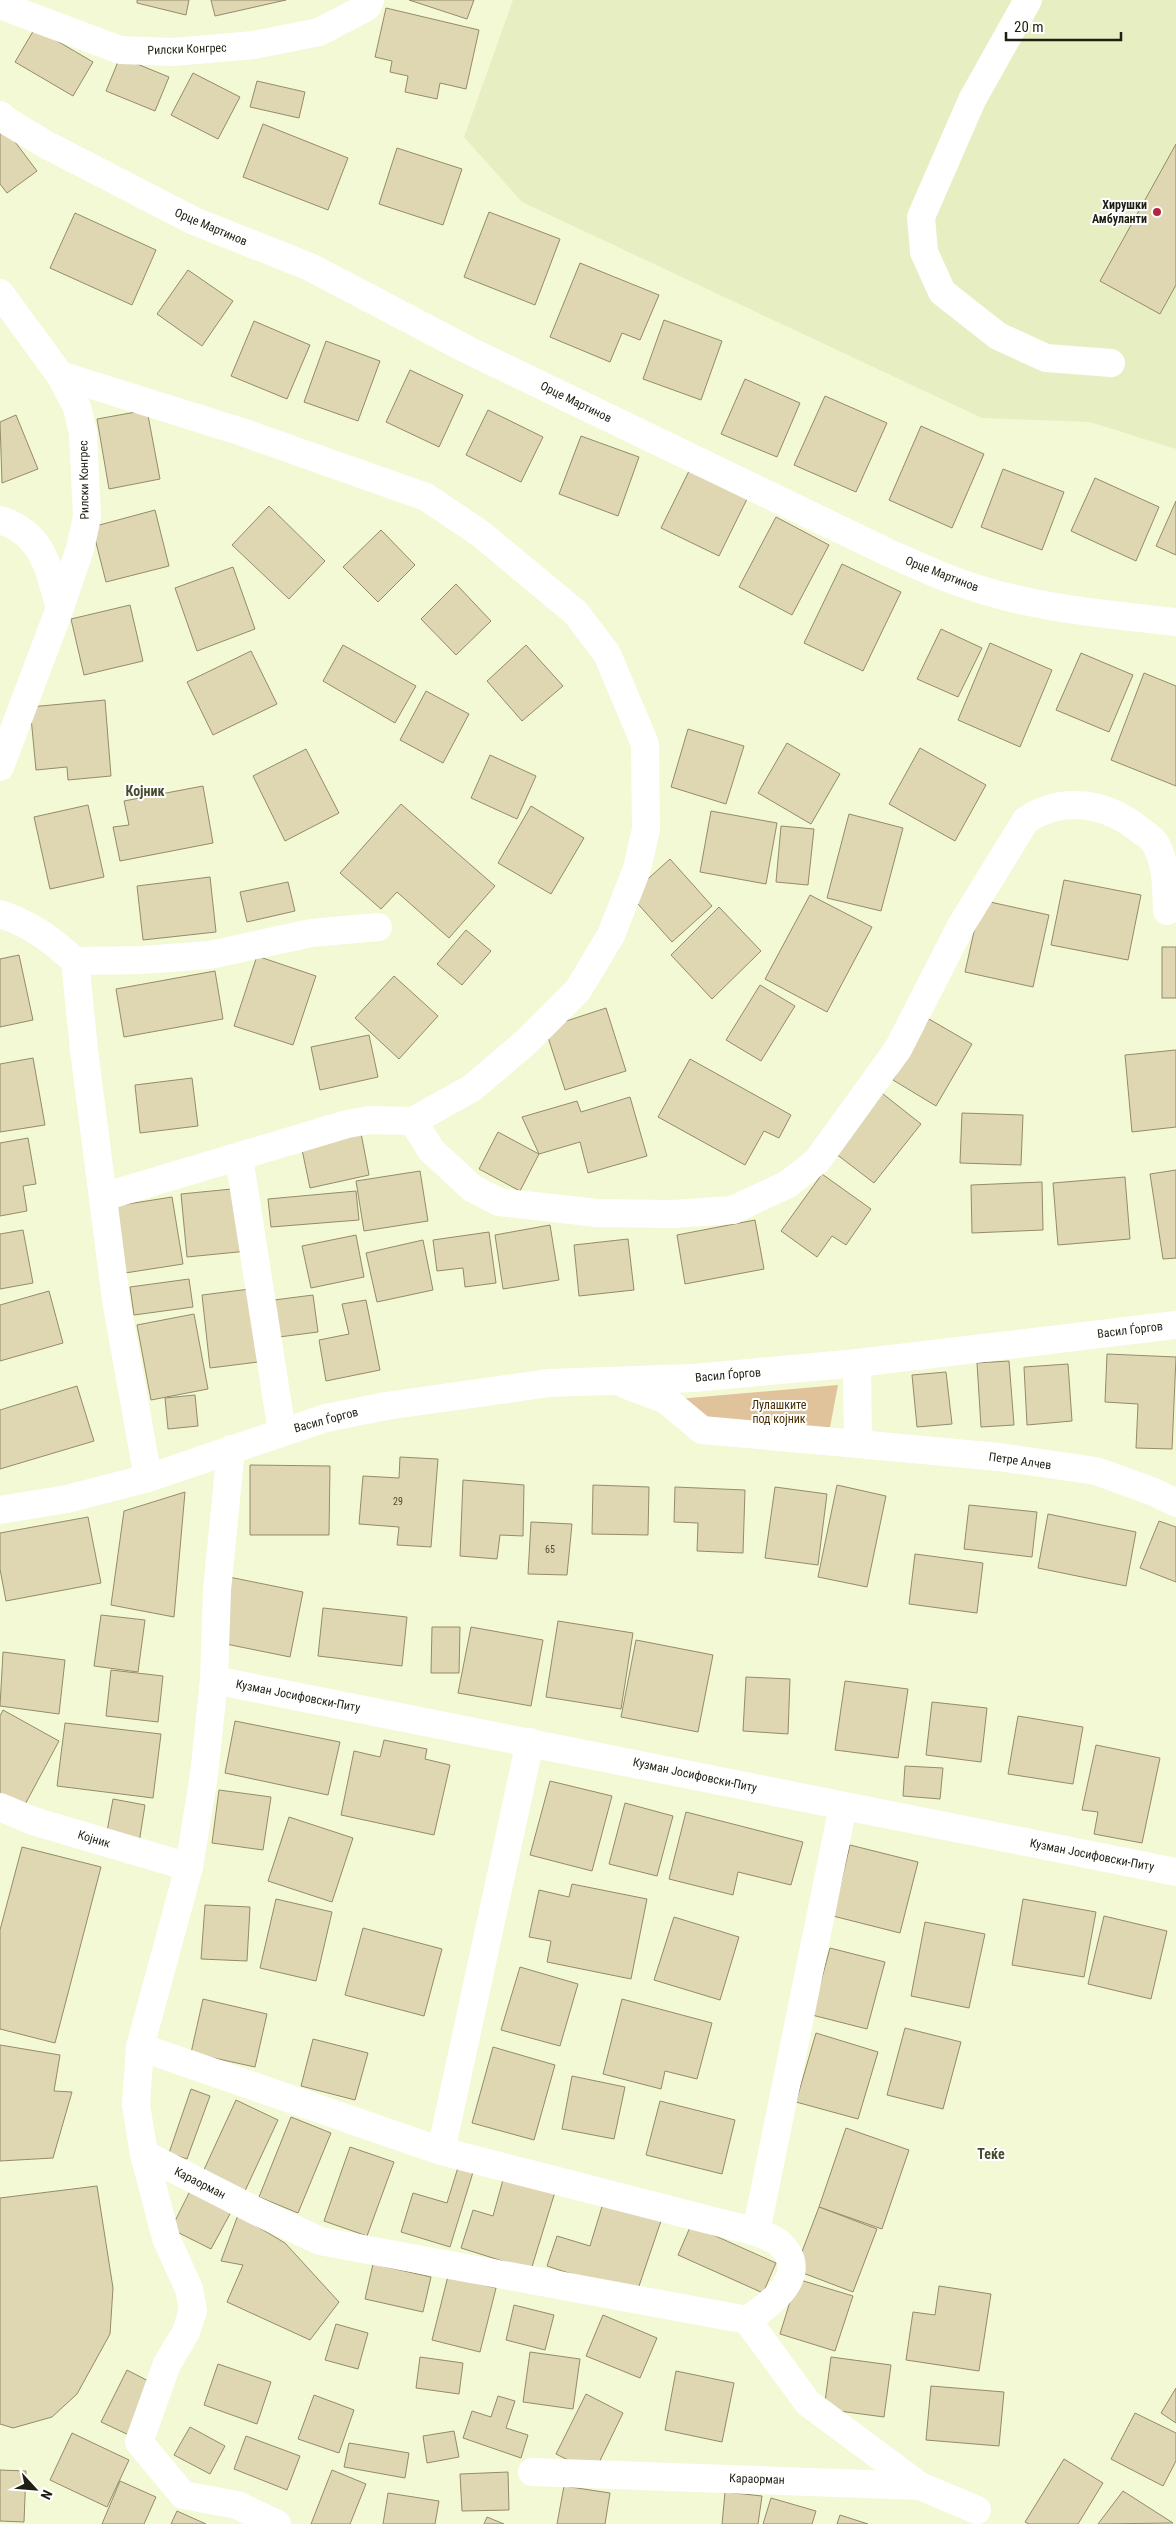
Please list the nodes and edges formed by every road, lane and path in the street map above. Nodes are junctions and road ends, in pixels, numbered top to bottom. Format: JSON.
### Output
{"nodes":[{"id":1,"x":370,"y":0,"type":"edge"},
{"id":2,"x":1028,"y":0,"type":"edge"},
{"id":3,"x":0,"y":6,"type":"edge"},
{"id":4,"x":0,"y":115,"type":"edge"},
{"id":5,"x":0,"y":293,"type":"edge"},
{"id":6,"x":1111,"y":363,"type":"dead end"},
{"id":7,"x":60,"y":375,"type":"junction"},
{"id":8,"x":0,"y":520,"type":"edge"},
{"id":9,"x":60,"y":608,"type":"junction"},
{"id":10,"x":1176,"y":622,"type":"edge"},
{"id":11,"x":0,"y":767,"type":"edge"},
{"id":12,"x":1167,"y":911,"type":"dead end"},
{"id":13,"x":8,"y":916,"type":"edge"},
{"id":14,"x":378,"y":927,"type":"dead end"},
{"id":15,"x":75,"y":960,"type":"junction"},
{"id":16,"x":413,"y":1121,"type":"junction"},
{"id":17,"x":239,"y":1157,"type":"junction"},
{"id":18,"x":103,"y":1197,"type":"junction"},
{"id":19,"x":1176,"y":1325,"type":"edge"},
{"id":20,"x":857,"y":1363,"type":"junction"},
{"id":21,"x":616,"y":1381,"type":"junction"},
{"id":22,"x":282,"y":1432,"type":"junction"},
{"id":23,"x":858,"y":1444,"type":"junction"},
{"id":24,"x":231,"y":1448,"type":"junction"},
{"id":25,"x":148,"y":1478,"type":"junction"},
{"id":26,"x":1176,"y":1502,"type":"edge"},
{"id":27,"x":0,"y":1510,"type":"edge"},
{"id":28,"x":214,"y":1680,"type":"junction"},
{"id":29,"x":530,"y":1742,"type":"junction"},
{"id":30,"x":843,"y":1806,"type":"junction"},
{"id":31,"x":0,"y":1808,"type":"edge"},
{"id":32,"x":189,"y":1867,"type":"junction"},
{"id":33,"x":1176,"y":1872,"type":"edge"},
{"id":34,"x":140,"y":2047,"type":"junction"},
{"id":35,"x":441,"y":2151,"type":"junction"},
{"id":36,"x":144,"y":2154,"type":"junction"},
{"id":37,"x":756,"y":2232,"type":"junction"},
{"id":38,"x":747,"y":2320,"type":"junction"},
{"id":39,"x":532,"y":2472,"type":"dead end"},
{"id":40,"x":920,"y":2486,"type":"junction"},
{"id":41,"x":977,"y":2510,"type":"dead end"},
{"id":42,"x":278,"y":2524,"type":"edge"}],
"edges":[{"from":1,"to":3,"type":"street","name":"Рилски Конгрес"},
{"from":2,"to":6,"type":"street"},
{"from":4,"to":10,"type":"street","name":"Орце Мартинов"},
{"from":5,"to":7,"type":"street","name":"Рилски Конгрес"},
{"from":7,"to":9,"type":"street","name":"Рилски Конгрес"},
{"from":7,"to":16,"type":"street"},
{"from":8,"to":9,"type":"street"},
{"from":9,"to":11,"type":"street","name":"Рилски Конгрес"},
{"from":12,"to":16,"type":"street"},
{"from":13,"to":15,"type":"street"},
{"from":14,"to":15,"type":"street"},
{"from":15,"to":18,"type":"street"},
{"from":16,"to":17,"type":"street"},
{"from":17,"to":18,"type":"street"},
{"from":17,"to":22,"type":"street","name":"Васил Ѓоргов"},
{"from":18,"to":25,"type":"street"},
{"from":19,"to":20,"type":"street","name":"Васил Ѓоргов"},
{"from":20,"to":21,"type":"street","name":"Васил Ѓоргов"},
{"from":20,"to":23,"type":"street"},
{"from":21,"to":22,"type":"street","name":"Васил Ѓоргов"},
{"from":21,"to":23,"type":"street","name":"Петре Алчев"},
{"from":22,"to":24,"type":"street","name":"Васил Ѓоргов"},
{"from":23,"to":26,"type":"street","name":"Петре Алчев"},
{"from":24,"to":25,"type":"street","name":"Васил Ѓоргов"},
{"from":24,"to":28,"type":"street"},
{"from":25,"to":27,"type":"street","name":"Васил Ѓоргов"},
{"from":28,"to":29,"type":"street","name":"Кузман Јосифовски-Питу"},
{"from":28,"to":32,"type":"street"},
{"from":29,"to":30,"type":"street","name":"Кузман Јосифовски-Питу"},
{"from":29,"to":35,"type":"street"},
{"from":30,"to":33,"type":"street","name":"Кузман Јосифовски-Питу"},
{"from":30,"to":37,"type":"street"},
{"from":31,"to":32,"type":"street","name":"Којник"},
{"from":32,"to":34,"type":"street"},
{"from":34,"to":35,"type":"street"},
{"from":34,"to":36,"type":"street"},
{"from":35,"to":37,"type":"street"},
{"from":36,"to":38,"type":"street","name":"Караорман"},
{"from":36,"to":42,"type":"street"},
{"from":37,"to":38,"type":"street"},
{"from":38,"to":40,"type":"street"},
{"from":39,"to":40,"type":"street","name":"Караорман"},
{"from":40,"to":41,"type":"street","name":"Караорман"}]}
